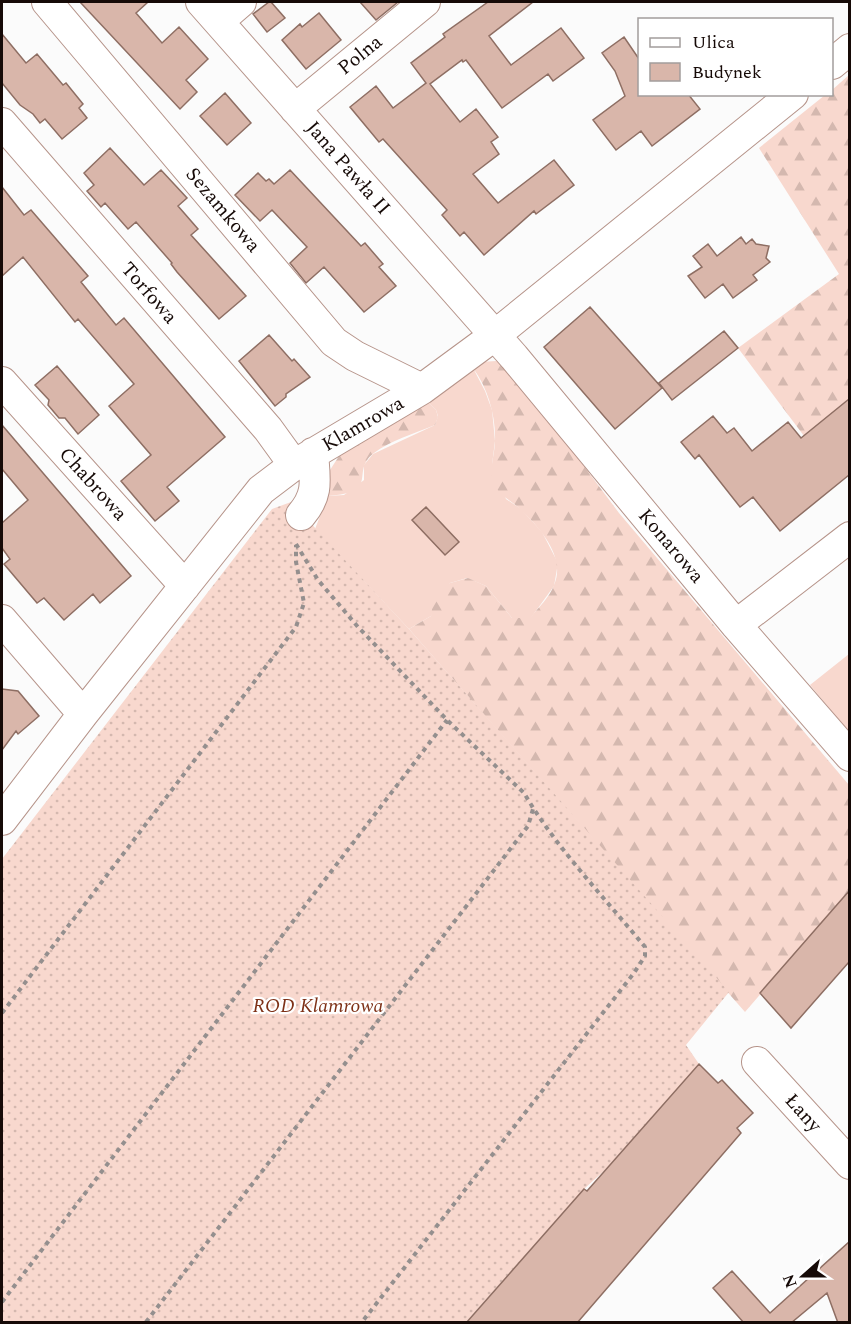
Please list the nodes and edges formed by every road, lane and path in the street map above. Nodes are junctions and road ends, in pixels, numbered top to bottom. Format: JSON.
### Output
{"nodes":[{"id":1,"x":47,"y":2,"type":"edge"},
{"id":2,"x":241,"y":2,"type":"edge"},
{"id":3,"x":425,"y":2,"type":"edge"},
{"id":4,"x":210,"y":11,"type":"edge"},
{"id":5,"x":849,"y":49,"type":"edge"},
{"id":6,"x":833,"y":62,"type":"edge"},
{"id":7,"x":791,"y":96,"type":"edge"},
{"id":8,"x":295,"y":109,"type":"junction"},
{"id":9,"x":2,"y":123,"type":"edge"},
{"id":10,"x":494,"y":336,"type":"junction"},
{"id":11,"x":2,"y":382,"type":"edge"},
{"id":12,"x":422,"y":389,"type":"junction"},
{"id":13,"x":303,"y":459,"type":"junction"},
{"id":14,"x":301,"y":515,"type":"joint"},
{"id":15,"x":849,"y":537,"type":"edge"},
{"id":16,"x":296,"y":544,"type":"junction"},
{"id":17,"x":185,"y":586,"type":"junction"},
{"id":18,"x":2,"y":620,"type":"edge"},
{"id":19,"x":736,"y":625,"type":"junction"},
{"id":20,"x":83,"y":714,"type":"junction"},
{"id":21,"x":447,"y":720,"type":"junction"},
{"id":22,"x":849,"y":756,"type":"edge"},
{"id":23,"x":533,"y":808,"type":"junction"},
{"id":24,"x":2,"y":820,"type":"edge"},
{"id":25,"x":2,"y":1013,"type":"edge"},
{"id":26,"x":757,"y":1062,"type":"dead end"},
{"id":27,"x":849,"y":1164,"type":"edge"},
{"id":28,"x":2,"y":1302,"type":"edge"},
{"id":29,"x":146,"y":1323,"type":"edge"},
{"id":30,"x":362,"y":1323,"type":"edge"}],
"edges":[{"from":1,"to":12,"type":"street","name":"Sezamkowa"},
{"from":2,"to":4,"type":"street"},
{"from":3,"to":8,"type":"street","name":"Polna"},
{"from":4,"to":8,"type":"street","name":"Jana Pawła II"},
{"from":5,"to":6,"type":"street"},
{"from":7,"to":10,"type":"street","name":"Klamrowa"},
{"from":8,"to":10,"type":"street","name":"Jana Pawła II"},
{"from":9,"to":13,"type":"street","name":"Torfowa"},
{"from":10,"to":12,"type":"street","name":"Klamrowa"},
{"from":10,"to":19,"type":"street","name":"Konarowa"},
{"from":11,"to":17,"type":"street","name":"Chabrowa"},
{"from":12,"to":13,"type":"street","name":"Klamrowa"},
{"from":13,"to":14,"type":"street"},
{"from":13,"to":17,"type":"street","name":"Klamrowa"},
{"from":14,"to":16,"type":"path"},
{"from":15,"to":19,"type":"street"},
{"from":16,"to":21,"type":"path"},
{"from":16,"to":25,"type":"path"},
{"from":17,"to":20,"type":"street","name":"Klamrowa"},
{"from":18,"to":20,"type":"street"},
{"from":19,"to":22,"type":"street","name":"Konarowa"},
{"from":20,"to":24,"type":"street","name":"Klamrowa"},
{"from":21,"to":23,"type":"path"},
{"from":21,"to":28,"type":"path"},
{"from":23,"to":29,"type":"path"},
{"from":23,"to":30,"type":"path"},
{"from":26,"to":27,"type":"street","name":"Łany"}]}
